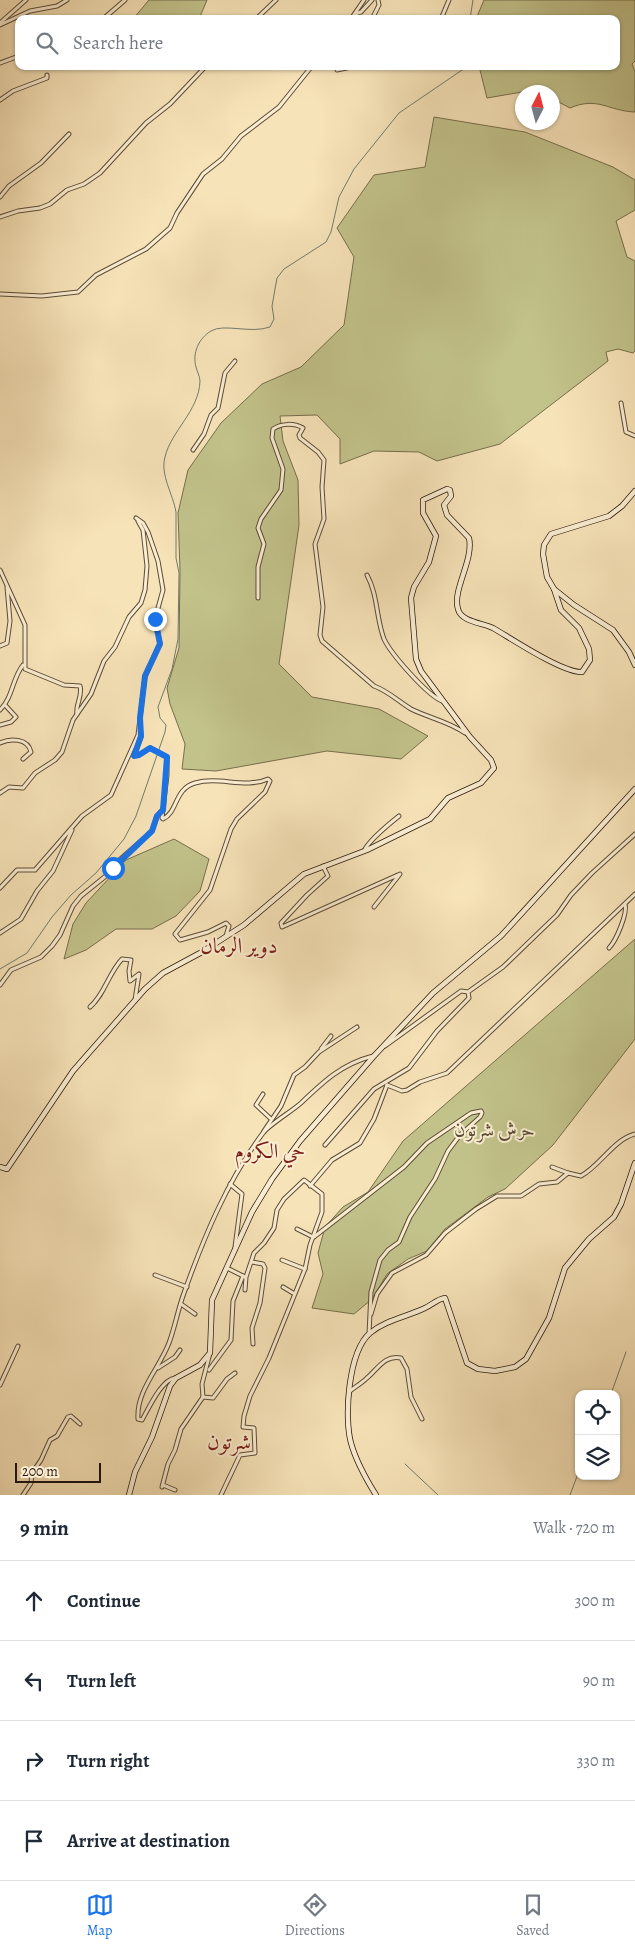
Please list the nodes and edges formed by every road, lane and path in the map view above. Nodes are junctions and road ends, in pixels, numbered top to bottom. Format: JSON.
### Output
{"nodes":[{"id":1,"x":26,"y":0,"type":"edge"},
{"id":2,"x":67,"y":0,"type":"edge"},
{"id":3,"x":124,"y":0,"type":"edge"},
{"id":4,"x":276,"y":0,"type":"edge"},
{"id":5,"x":364,"y":0,"type":"edge"},
{"id":6,"x":372,"y":0,"type":"edge"},
{"id":7,"x":378,"y":0,"type":"edge"},
{"id":8,"x":449,"y":0,"type":"edge"},
{"id":9,"x":354,"y":14,"type":"joint"},
{"id":10,"x":19,"y":15,"type":"edge"},
{"id":11,"x":107,"y":15,"type":"edge"},
{"id":12,"x":260,"y":15,"type":"edge"},
{"id":13,"x":374,"y":15,"type":"edge"},
{"id":14,"x":443,"y":15,"type":"edge"},
{"id":15,"x":15,"y":17,"type":"edge"},
{"id":16,"x":0,"y":24,"type":"edge"},
{"id":17,"x":15,"y":57,"type":"edge"},
{"id":18,"x":0,"y":63,"type":"edge"},
{"id":19,"x":202,"y":70,"type":"edge"},
{"id":20,"x":309,"y":70,"type":"edge"},
{"id":21,"x":47,"y":75,"type":"dead end"},
{"id":22,"x":0,"y":100,"type":"edge"},
{"id":23,"x":69,"y":134,"type":"dead end"},
{"id":24,"x":0,"y":197,"type":"edge"},
{"id":25,"x":0,"y":217,"type":"edge"},
{"id":26,"x":0,"y":294,"type":"edge"},
{"id":27,"x":235,"y":361,"type":"dead end"},
{"id":28,"x":620,"y":403,"type":"dead end"},
{"id":29,"x":635,"y":436,"type":"edge"},
{"id":30,"x":193,"y":450,"type":"dead end"},
{"id":31,"x":635,"y":491,"type":"edge"},
{"id":32,"x":0,"y":570,"type":"edge"},
{"id":33,"x":367,"y":575,"type":"dead end"},
{"id":34,"x":7,"y":584,"type":"junction"},
{"id":35,"x":554,"y":590,"type":"junction"},
{"id":36,"x":258,"y":598,"type":"dead end"},
{"id":37,"x":0,"y":646,"type":"edge"},
{"id":38,"x":24,"y":665,"type":"junction"},
{"id":39,"x":635,"y":665,"type":"edge"},
{"id":40,"x":442,"y":701,"type":"junction"},
{"id":41,"x":5,"y":705,"type":"junction"},
{"id":42,"x":0,"y":710,"type":"edge"},
{"id":43,"x":78,"y":714,"type":"junction"},
{"id":44,"x":0,"y":725,"type":"edge"},
{"id":45,"x":140,"y":725,"type":"junction"},
{"id":46,"x":470,"y":737,"type":"junction"},
{"id":47,"x":0,"y":743,"type":"edge"},
{"id":48,"x":23,"y":759,"type":"dead end"},
{"id":49,"x":635,"y":789,"type":"edge"},
{"id":50,"x":0,"y":792,"type":"edge"},
{"id":51,"x":163,"y":810,"type":"junction"},
{"id":52,"x":399,"y":816,"type":"dead end"},
{"id":53,"x":75,"y":824,"type":"junction"},
{"id":54,"x":635,"y":834,"type":"edge"},
{"id":55,"x":364,"y":851,"type":"junction"},
{"id":56,"x":323,"y":866,"type":"junction"},
{"id":57,"x":0,"y":888,"type":"edge"},
{"id":58,"x":635,"y":894,"type":"edge"},
{"id":59,"x":625,"y":904,"type":"junction"},
{"id":60,"x":374,"y":907,"type":"dead end"},
{"id":61,"x":0,"y":933,"type":"edge"},
{"id":62,"x":225,"y":938,"type":"junction"},
{"id":63,"x":609,"y":948,"type":"dead end"},
{"id":64,"x":0,"y":985,"type":"edge"},
{"id":65,"x":468,"y":992,"type":"junction"},
{"id":66,"x":135,"y":1001,"type":"junction"},
{"id":67,"x":90,"y":1008,"type":"dead end"},
{"id":68,"x":357,"y":1027,"type":"dead end"},
{"id":69,"x":331,"y":1036,"type":"dead end"},
{"id":70,"x":384,"y":1047,"type":"junction"},
{"id":71,"x":319,"y":1052,"type":"junction"},
{"id":72,"x":374,"y":1056,"type":"junction"},
{"id":73,"x":387,"y":1084,"type":"junction"},
{"id":74,"x":263,"y":1094,"type":"dead end"},
{"id":75,"x":271,"y":1120,"type":"junction"},
{"id":76,"x":264,"y":1132,"type":"junction"},
{"id":77,"x":635,"y":1134,"type":"edge"},
{"id":78,"x":325,"y":1145,"type":"dead end"},
{"id":79,"x":635,"y":1163,"type":"edge"},
{"id":80,"x":552,"y":1167,"type":"dead end"},
{"id":81,"x":0,"y":1168,"type":"edge"},
{"id":82,"x":568,"y":1174,"type":"junction"},
{"id":83,"x":230,"y":1184,"type":"junction"},
{"id":84,"x":310,"y":1186,"type":"junction"},
{"id":85,"x":297,"y":1229,"type":"dead end"},
{"id":86,"x":313,"y":1238,"type":"junction"},
{"id":87,"x":236,"y":1249,"type":"junction"},
{"id":88,"x":282,"y":1260,"type":"dead end"},
{"id":89,"x":252,"y":1262,"type":"junction"},
{"id":90,"x":227,"y":1268,"type":"junction"},
{"id":91,"x":304,"y":1269,"type":"junction"},
{"id":92,"x":155,"y":1275,"type":"dead end"},
{"id":93,"x":245,"y":1277,"type":"junction"},
{"id":94,"x":187,"y":1287,"type":"junction"},
{"id":95,"x":283,"y":1287,"type":"dead end"},
{"id":96,"x":245,"y":1290,"type":"dead end"},
{"id":97,"x":293,"y":1293,"type":"junction"},
{"id":98,"x":181,"y":1304,"type":"junction"},
{"id":99,"x":195,"y":1314,"type":"dead end"},
{"id":100,"x":369,"y":1320,"type":"junction"},
{"id":101,"x":369,"y":1334,"type":"junction"},
{"id":102,"x":252,"y":1344,"type":"dead end"},
{"id":103,"x":18,"y":1346,"type":"dead end"},
{"id":104,"x":180,"y":1350,"type":"dead end"},
{"id":105,"x":210,"y":1353,"type":"junction"},
{"id":106,"x":156,"y":1369,"type":"junction"},
{"id":107,"x":207,"y":1372,"type":"junction"},
{"id":108,"x":235,"y":1373,"type":"dead end"},
{"id":109,"x":176,"y":1378,"type":"junction"},
{"id":110,"x":0,"y":1385,"type":"edge"},
{"id":111,"x":349,"y":1392,"type":"junction"},
{"id":112,"x":203,"y":1398,"type":"junction"},
{"id":113,"x":422,"y":1419,"type":"dead end"},
{"id":114,"x":80,"y":1424,"type":"dead end"},
{"id":115,"x":175,"y":1490,"type":"dead end"},
{"id":116,"x":23,"y":1495,"type":"edge"},
{"id":117,"x":129,"y":1495,"type":"edge"},
{"id":118,"x":221,"y":1495,"type":"edge"},
{"id":119,"x":376,"y":1495,"type":"edge"}],
"edges":[{"from":1,"to":16,"type":"street"},
{"from":2,"to":10,"type":"street"},
{"from":3,"to":11,"type":"street"},
{"from":4,"to":12,"type":"street"},
{"from":5,"to":9,"type":"street"},
{"from":6,"to":9,"type":"street"},
{"from":7,"to":13,"type":"street"},
{"from":8,"to":14,"type":"street"},
{"from":15,"to":16,"type":"street"},
{"from":17,"to":18,"type":"street"},
{"from":19,"to":25,"type":"street"},
{"from":20,"to":26,"type":"street"},
{"from":21,"to":22,"type":"street"},
{"from":23,"to":24,"type":"street"},
{"from":27,"to":30,"type":"street"},
{"from":28,"to":29,"type":"street"},
{"from":31,"to":35,"type":"street"},
{"from":32,"to":34,"type":"street"},
{"from":33,"to":40,"type":"street"},
{"from":34,"to":37,"type":"street"},
{"from":34,"to":38,"type":"street"},
{"from":35,"to":39,"type":"street"},
{"from":35,"to":40,"type":"street"},
{"from":36,"to":46,"type":"street"},
{"from":38,"to":41,"type":"street"},
{"from":38,"to":43,"type":"street"},
{"from":40,"to":46,"type":"street"},
{"from":41,"to":42,"type":"street"},
{"from":41,"to":44,"type":"street"},
{"from":43,"to":45,"type":"street"},
{"from":43,"to":50,"type":"street"},
{"from":45,"to":51,"type":"street"},
{"from":45,"to":53,"type":"street"},
{"from":46,"to":55,"type":"street"},
{"from":47,"to":48,"type":"street"},
{"from":49,"to":70,"type":"street"},
{"from":51,"to":62,"type":"street"},
{"from":51,"to":64,"type":"street"},
{"from":52,"to":55,"type":"street"},
{"from":53,"to":57,"type":"street"},
{"from":53,"to":61,"type":"street"},
{"from":54,"to":65,"type":"street"},
{"from":55,"to":56,"type":"street"},
{"from":56,"to":60,"type":"street"},
{"from":56,"to":62,"type":"street"},
{"from":58,"to":59,"type":"street"},
{"from":59,"to":63,"type":"street"},
{"from":59,"to":73,"type":"street"},
{"from":62,"to":66,"type":"street"},
{"from":65,"to":70,"type":"street"},
{"from":65,"to":73,"type":"street"},
{"from":66,"to":67,"type":"street"},
{"from":66,"to":81,"type":"street"},
{"from":68,"to":71,"type":"street"},
{"from":69,"to":71,"type":"street"},
{"from":70,"to":72,"type":"street"},
{"from":71,"to":75,"type":"street"},
{"from":72,"to":76,"type":"street"},
{"from":72,"to":87,"type":"street"},
{"from":73,"to":78,"type":"street"},
{"from":73,"to":84,"type":"street"},
{"from":74,"to":75,"type":"street"},
{"from":75,"to":76,"type":"street"},
{"from":76,"to":83,"type":"street"},
{"from":77,"to":82,"type":"street"},
{"from":79,"to":101,"type":"street"},
{"from":80,"to":82,"type":"street"},
{"from":82,"to":100,"type":"street"},
{"from":83,"to":87,"type":"street"},
{"from":83,"to":94,"type":"street"},
{"from":84,"to":86,"type":"street"},
{"from":84,"to":89,"type":"street"},
{"from":85,"to":86,"type":"street"},
{"from":86,"to":91,"type":"street"},
{"from":86,"to":100,"type":"street"},
{"from":87,"to":90,"type":"street"},
{"from":88,"to":91,"type":"street"},
{"from":89,"to":93,"type":"street"},
{"from":89,"to":102,"type":"street"},
{"from":90,"to":93,"type":"street"},
{"from":90,"to":105,"type":"street"},
{"from":91,"to":97,"type":"street"},
{"from":92,"to":94,"type":"street"},
{"from":93,"to":96,"type":"street"},
{"from":93,"to":107,"type":"street"},
{"from":94,"to":98,"type":"street"},
{"from":95,"to":97,"type":"street"},
{"from":97,"to":118,"type":"street"},
{"from":98,"to":99,"type":"street"},
{"from":98,"to":106,"type":"street"},
{"from":100,"to":101,"type":"street"},
{"from":101,"to":111,"type":"street"},
{"from":103,"to":110,"type":"street"},
{"from":104,"to":106,"type":"street"},
{"from":105,"to":107,"type":"street"},
{"from":105,"to":109,"type":"street"},
{"from":106,"to":109,"type":"street"},
{"from":107,"to":112,"type":"street"},
{"from":108,"to":112,"type":"street"},
{"from":109,"to":117,"type":"street"},
{"from":111,"to":113,"type":"street"},
{"from":111,"to":119,"type":"street"},
{"from":112,"to":115,"type":"street"},
{"from":114,"to":116,"type":"street"}]}
